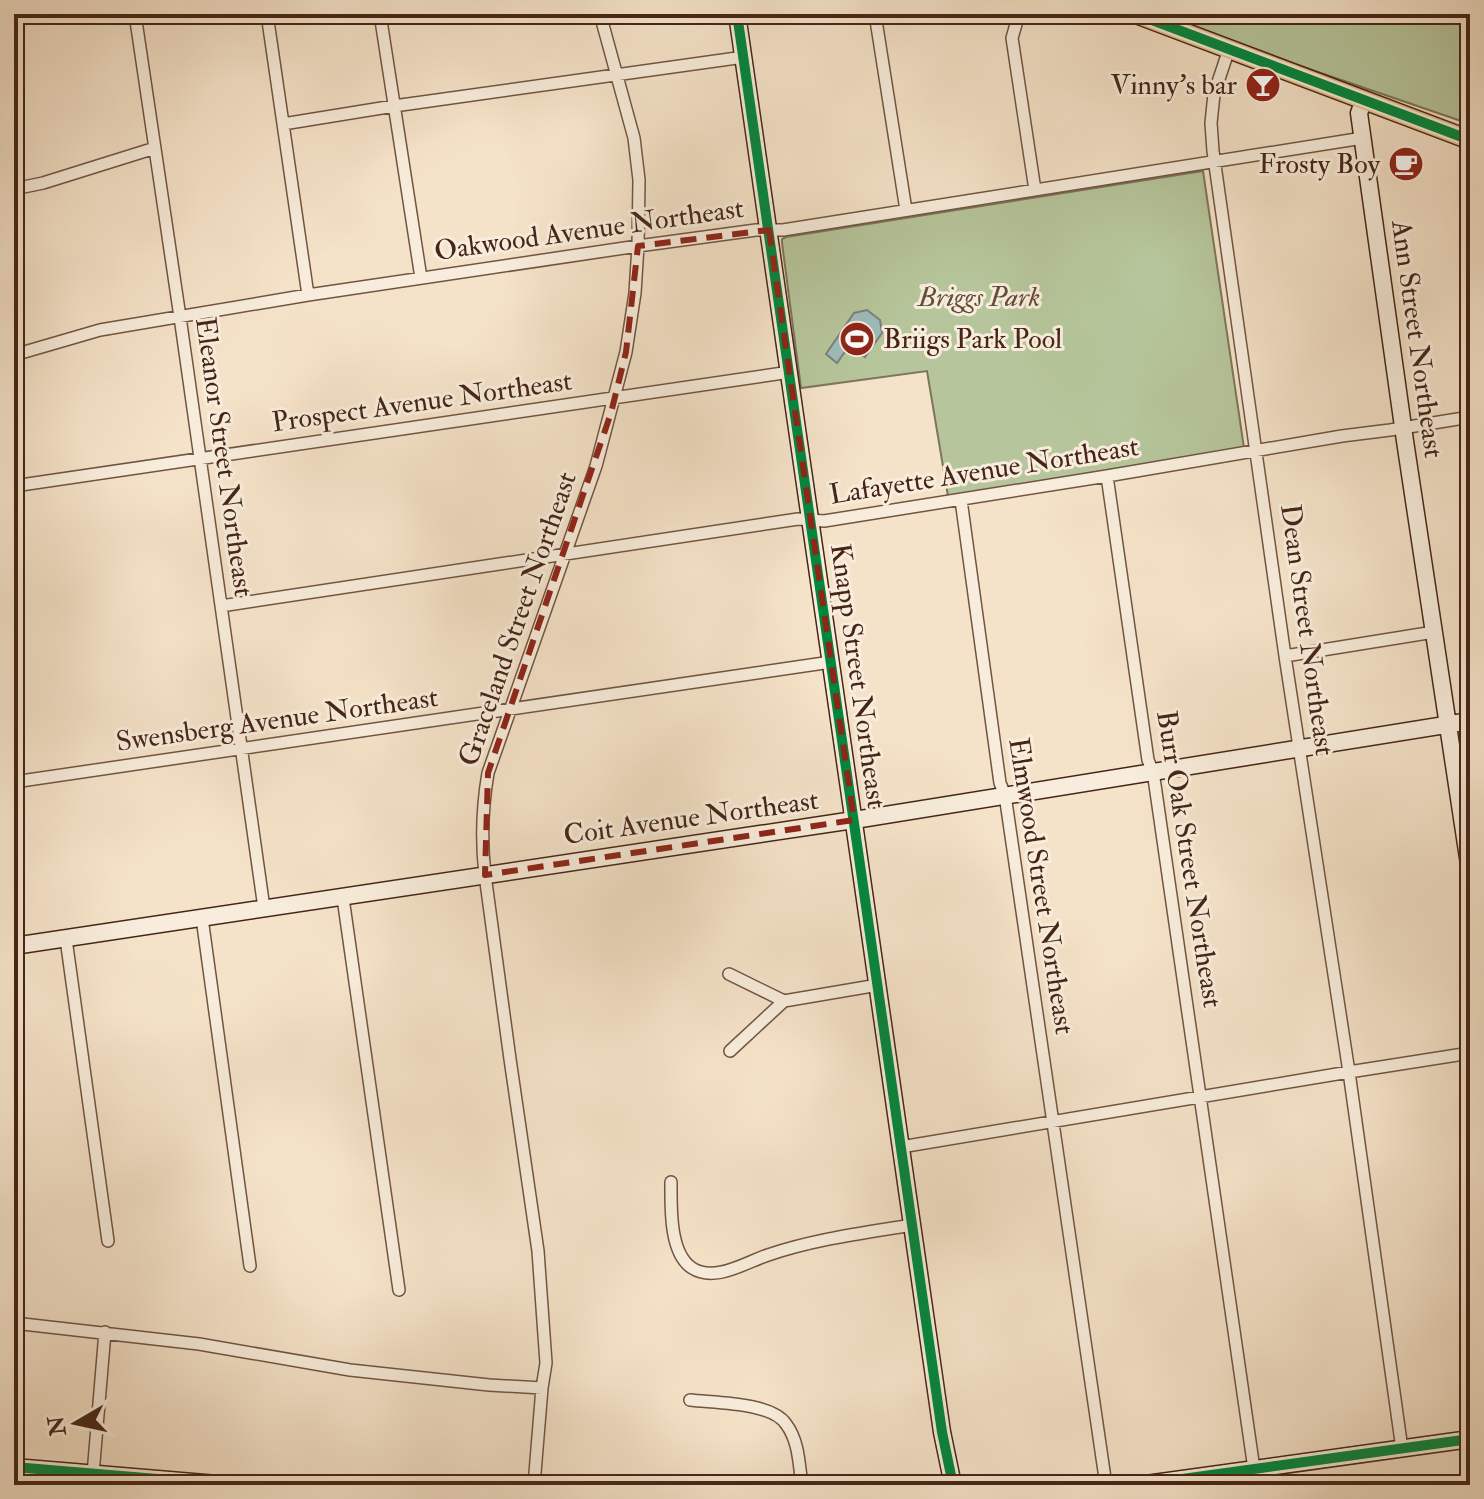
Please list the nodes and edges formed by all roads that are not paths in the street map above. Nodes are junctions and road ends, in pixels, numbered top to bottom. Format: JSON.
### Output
{"nodes":[{"id":1,"x":135,"y":14,"type":"edge"},
{"id":2,"x":267,"y":14,"type":"edge"},
{"id":3,"x":380,"y":14,"type":"edge"},
{"id":4,"x":600,"y":14,"type":"edge"},
{"id":5,"x":737,"y":14,"type":"edge"},
{"id":6,"x":875,"y":14,"type":"edge"},
{"id":7,"x":1019,"y":14,"type":"edge"},
{"id":8,"x":1136,"y":14,"type":"edge"},
{"id":9,"x":1229,"y":49,"type":"junction"},
{"id":10,"x":744,"y":57,"type":"junction"},
{"id":11,"x":618,"y":75,"type":"junction"},
{"id":12,"x":1364,"y":100,"type":"junction"},
{"id":13,"x":394,"y":106,"type":"junction"},
{"id":14,"x":283,"y":124,"type":"junction"},
{"id":15,"x":1363,"y":138,"type":"junction"},
{"id":16,"x":1470,"y":140,"type":"edge"},
{"id":17,"x":155,"y":148,"type":"junction"},
{"id":18,"x":1214,"y":161,"type":"junction"},
{"id":19,"x":14,"y":189,"type":"edge"},
{"id":20,"x":1035,"y":190,"type":"junction"},
{"id":21,"x":906,"y":210,"type":"junction"},
{"id":22,"x":769,"y":230,"type":"junction"},
{"id":23,"x":638,"y":246,"type":"junction"},
{"id":24,"x":421,"y":278,"type":"junction"},
{"id":25,"x":308,"y":295,"type":"junction"},
{"id":26,"x":180,"y":317,"type":"junction"},
{"id":27,"x":14,"y":355,"type":"edge"},
{"id":28,"x":790,"y":372,"type":"junction"},
{"id":29,"x":615,"y":399,"type":"junction"},
{"id":30,"x":1470,"y":417,"type":"edge"},
{"id":31,"x":1404,"y":428,"type":"junction"},
{"id":32,"x":1256,"y":451,"type":"junction"},
{"id":33,"x":200,"y":459,"type":"junction"},
{"id":34,"x":1107,"y":476,"type":"junction"},
{"id":35,"x":14,"y":486,"type":"edge"},
{"id":36,"x":961,"y":500,"type":"junction"},
{"id":37,"x":811,"y":520,"type":"junction"},
{"id":38,"x":565,"y":555,"type":"junction"},
{"id":39,"x":221,"y":606,"type":"junction"},
{"id":40,"x":1434,"y":632,"type":"junction"},
{"id":41,"x":1285,"y":656,"type":"junction"},
{"id":42,"x":831,"y":662,"type":"junction"},
{"id":43,"x":511,"y":709,"type":"junction"},
{"id":44,"x":1470,"y":721,"type":"edge"},
{"id":45,"x":1449,"y":724,"type":"junction"},
{"id":46,"x":241,"y":748,"type":"junction"},
{"id":47,"x":1299,"y":748,"type":"junction"},
{"id":48,"x":1153,"y":772,"type":"junction"},
{"id":49,"x":14,"y":782,"type":"edge"},
{"id":50,"x":1005,"y":795,"type":"junction"},
{"id":51,"x":854,"y":820,"type":"junction"},
{"id":52,"x":1470,"y":871,"type":"edge"},
{"id":53,"x":485,"y":875,"type":"junction"},
{"id":54,"x":343,"y":898,"type":"junction"},
{"id":55,"x":264,"y":908,"type":"junction"},
{"id":56,"x":202,"y":918,"type":"junction"},
{"id":57,"x":66,"y":939,"type":"junction"},
{"id":58,"x":14,"y":946,"type":"edge"},
{"id":59,"x":729,"y":974,"type":"dead end"},
{"id":60,"x":878,"y":985,"type":"junction"},
{"id":61,"x":784,"y":1001,"type":"junction"},
{"id":62,"x":730,"y":1051,"type":"dead end"},
{"id":63,"x":1470,"y":1053,"type":"edge"},
{"id":64,"x":1349,"y":1072,"type":"junction"},
{"id":65,"x":1201,"y":1097,"type":"junction"},
{"id":66,"x":1052,"y":1122,"type":"junction"},
{"id":67,"x":901,"y":1147,"type":"junction"},
{"id":68,"x":671,"y":1182,"type":"dead end"},
{"id":69,"x":912,"y":1225,"type":"junction"},
{"id":70,"x":108,"y":1241,"type":"dead end"},
{"id":71,"x":250,"y":1266,"type":"dead end"},
{"id":72,"x":399,"y":1290,"type":"dead end"},
{"id":73,"x":14,"y":1323,"type":"edge"},
{"id":74,"x":105,"y":1332,"type":"junction"},
{"id":75,"x":542,"y":1388,"type":"junction"},
{"id":76,"x":690,"y":1400,"type":"dead end"},
{"id":77,"x":1470,"y":1439,"type":"edge"},
{"id":78,"x":944,"y":1447,"type":"junction"},
{"id":79,"x":1402,"y":1449,"type":"junction"},
{"id":80,"x":14,"y":1467,"type":"edge"},
{"id":81,"x":1254,"y":1469,"type":"junction"},
{"id":82,"x":93,"y":1474,"type":"junction"},
{"id":83,"x":229,"y":1485,"type":"edge"},
{"id":84,"x":534,"y":1485,"type":"edge"},
{"id":85,"x":802,"y":1485,"type":"edge"},
{"id":86,"x":939,"y":1485,"type":"edge"},
{"id":87,"x":953,"y":1485,"type":"edge"},
{"id":88,"x":1106,"y":1485,"type":"edge"},
{"id":89,"x":1139,"y":1485,"type":"edge"}],
"edges":[{"from":1,"to":17,"type":"street","name":"Eleanor Street Northeast"},
{"from":2,"to":14,"type":"street"},
{"from":3,"to":13,"type":"street"},
{"from":4,"to":11,"type":"street","name":"Graceland Street Northeast"},
{"from":5,"to":10,"type":"street","name":"Knapp Street Northeast"},
{"from":6,"to":21,"type":"street"},
{"from":7,"to":20,"type":"street"},
{"from":8,"to":9,"type":"main road"},
{"from":9,"to":12,"type":"main road"},
{"from":9,"to":18,"type":"street","name":"Dean Street Northeast"},
{"from":10,"to":11,"type":"street"},
{"from":10,"to":22,"type":"street","name":"Knapp Street Northeast"},
{"from":11,"to":13,"type":"street"},
{"from":11,"to":23,"type":"street","name":"Graceland Street Northeast"},
{"from":12,"to":15,"type":"street","name":"Ann Street Northeast"},
{"from":12,"to":16,"type":"main road"},
{"from":13,"to":14,"type":"street"},
{"from":13,"to":24,"type":"street"},
{"from":14,"to":25,"type":"street"},
{"from":15,"to":18,"type":"street","name":"Oakwood Avenue Northeast"},
{"from":15,"to":31,"type":"street","name":"Ann Street Northeast"},
{"from":17,"to":19,"type":"street"},
{"from":17,"to":26,"type":"street","name":"Eleanor Street Northeast"},
{"from":18,"to":20,"type":"street","name":"Oakwood Avenue Northeast"},
{"from":18,"to":32,"type":"street","name":"Dean Street Northeast"},
{"from":20,"to":21,"type":"street","name":"Oakwood Avenue Northeast"},
{"from":21,"to":22,"type":"street","name":"Oakwood Avenue Northeast"},
{"from":22,"to":23,"type":"street","name":"Oakwood Avenue Northeast"},
{"from":22,"to":28,"type":"street","name":"Knapp Street Northeast"},
{"from":23,"to":24,"type":"street","name":"Oakwood Avenue Northeast"},
{"from":23,"to":29,"type":"street","name":"Graceland Street Northeast"},
{"from":24,"to":25,"type":"street","name":"Oakwood Avenue Northeast"},
{"from":25,"to":26,"type":"street","name":"Oakwood Avenue Northeast"},
{"from":26,"to":27,"type":"street","name":"Oakwood Avenue Northeast"},
{"from":26,"to":33,"type":"street","name":"Eleanor Street Northeast"},
{"from":28,"to":29,"type":"street","name":"Prospect Avenue Northeast"},
{"from":28,"to":37,"type":"street","name":"Knapp Street Northeast"},
{"from":29,"to":33,"type":"street","name":"Prospect Avenue Northeast"},
{"from":29,"to":38,"type":"street","name":"Graceland Street Northeast"},
{"from":30,"to":31,"type":"street","name":"Lafayette Avenue Northeast"},
{"from":31,"to":32,"type":"street","name":"Lafayette Avenue Northeast"},
{"from":31,"to":40,"type":"street","name":"Ann Street Northeast"},
{"from":32,"to":34,"type":"street","name":"Lafayette Avenue Northeast"},
{"from":32,"to":41,"type":"street","name":"Dean Street Northeast"},
{"from":33,"to":35,"type":"street","name":"Prospect Avenue Northeast"},
{"from":33,"to":39,"type":"street","name":"Eleanor Street Northeast"},
{"from":34,"to":36,"type":"street","name":"Lafayette Avenue Northeast"},
{"from":34,"to":48,"type":"street","name":"Burr Oak Street Northeast"},
{"from":36,"to":37,"type":"street","name":"Lafayette Avenue Northeast"},
{"from":36,"to":50,"type":"street","name":"Elmwood Street Northeast"},
{"from":37,"to":38,"type":"street","name":"Lafayette Avenue Northeast"},
{"from":37,"to":42,"type":"street","name":"Knapp Street Northeast"},
{"from":38,"to":39,"type":"street","name":"Lafayette Avenue Northeast"},
{"from":38,"to":43,"type":"street","name":"Graceland Street Northeast"},
{"from":39,"to":46,"type":"street","name":"Eleanor Street Northeast"},
{"from":40,"to":41,"type":"street"},
{"from":40,"to":45,"type":"street","name":"Ann Street Northeast"},
{"from":41,"to":47,"type":"street","name":"Dean Street Northeast"},
{"from":42,"to":43,"type":"street","name":"Swensberg Avenue Northeast"},
{"from":42,"to":51,"type":"street","name":"Knapp Street Northeast"},
{"from":43,"to":46,"type":"street","name":"Swensberg Avenue Northeast"},
{"from":43,"to":53,"type":"street","name":"Graceland Street Northeast"},
{"from":44,"to":45,"type":"street","name":"Coit Avenue Northeast"},
{"from":45,"to":47,"type":"street","name":"Coit Avenue Northeast"},
{"from":45,"to":52,"type":"street","name":"Ann Street Northeast"},
{"from":46,"to":49,"type":"street","name":"Swensberg Avenue Northeast"},
{"from":46,"to":55,"type":"street","name":"Eleanor Street Northeast"},
{"from":47,"to":48,"type":"street","name":"Coit Avenue Northeast"},
{"from":47,"to":64,"type":"street","name":"Dean Street Northeast"},
{"from":48,"to":50,"type":"street","name":"Coit Avenue Northeast"},
{"from":48,"to":65,"type":"street","name":"Burr Oak Street Northeast"},
{"from":50,"to":51,"type":"street","name":"Coit Avenue Northeast"},
{"from":50,"to":66,"type":"street","name":"Elmwood Street Northeast"},
{"from":51,"to":53,"type":"street","name":"Coit Avenue Northeast"},
{"from":51,"to":60,"type":"street","name":"Knapp Street Northeast"},
{"from":53,"to":54,"type":"street","name":"Coit Avenue Northeast"},
{"from":53,"to":75,"type":"street","name":"Graceland Street Northeast"},
{"from":54,"to":55,"type":"street","name":"Coit Avenue Northeast"},
{"from":54,"to":72,"type":"street"},
{"from":55,"to":56,"type":"street","name":"Coit Avenue Northeast"},
{"from":56,"to":57,"type":"street","name":"Coit Avenue Northeast"},
{"from":56,"to":71,"type":"street"},
{"from":57,"to":58,"type":"street","name":"Coit Avenue Northeast"},
{"from":57,"to":70,"type":"street"},
{"from":59,"to":61,"type":"street"},
{"from":60,"to":61,"type":"street"},
{"from":60,"to":67,"type":"street","name":"Knapp Street Northeast"},
{"from":61,"to":62,"type":"street"},
{"from":63,"to":64,"type":"street"},
{"from":64,"to":65,"type":"street"},
{"from":64,"to":79,"type":"street","name":"Dean Street Northeast"},
{"from":65,"to":66,"type":"street"},
{"from":65,"to":81,"type":"street","name":"Burr Oak Street Northeast"},
{"from":66,"to":67,"type":"street"},
{"from":66,"to":88,"type":"street","name":"Elmwood Street Northeast"},
{"from":67,"to":69,"type":"street","name":"Knapp Street Northeast"},
{"from":68,"to":69,"type":"street"},
{"from":69,"to":78,"type":"street","name":"Knapp Street Northeast"},
{"from":73,"to":74,"type":"street"},
{"from":74,"to":75,"type":"street"},
{"from":74,"to":82,"type":"street"},
{"from":75,"to":84,"type":"street","name":"Graceland Street Northeast"},
{"from":76,"to":85,"type":"street"},
{"from":77,"to":79,"type":"street"},
{"from":78,"to":86,"type":"street"},
{"from":78,"to":87,"type":"street"},
{"from":79,"to":81,"type":"street"},
{"from":80,"to":82,"type":"street"},
{"from":81,"to":89,"type":"street"},
{"from":82,"to":83,"type":"street"}]}
